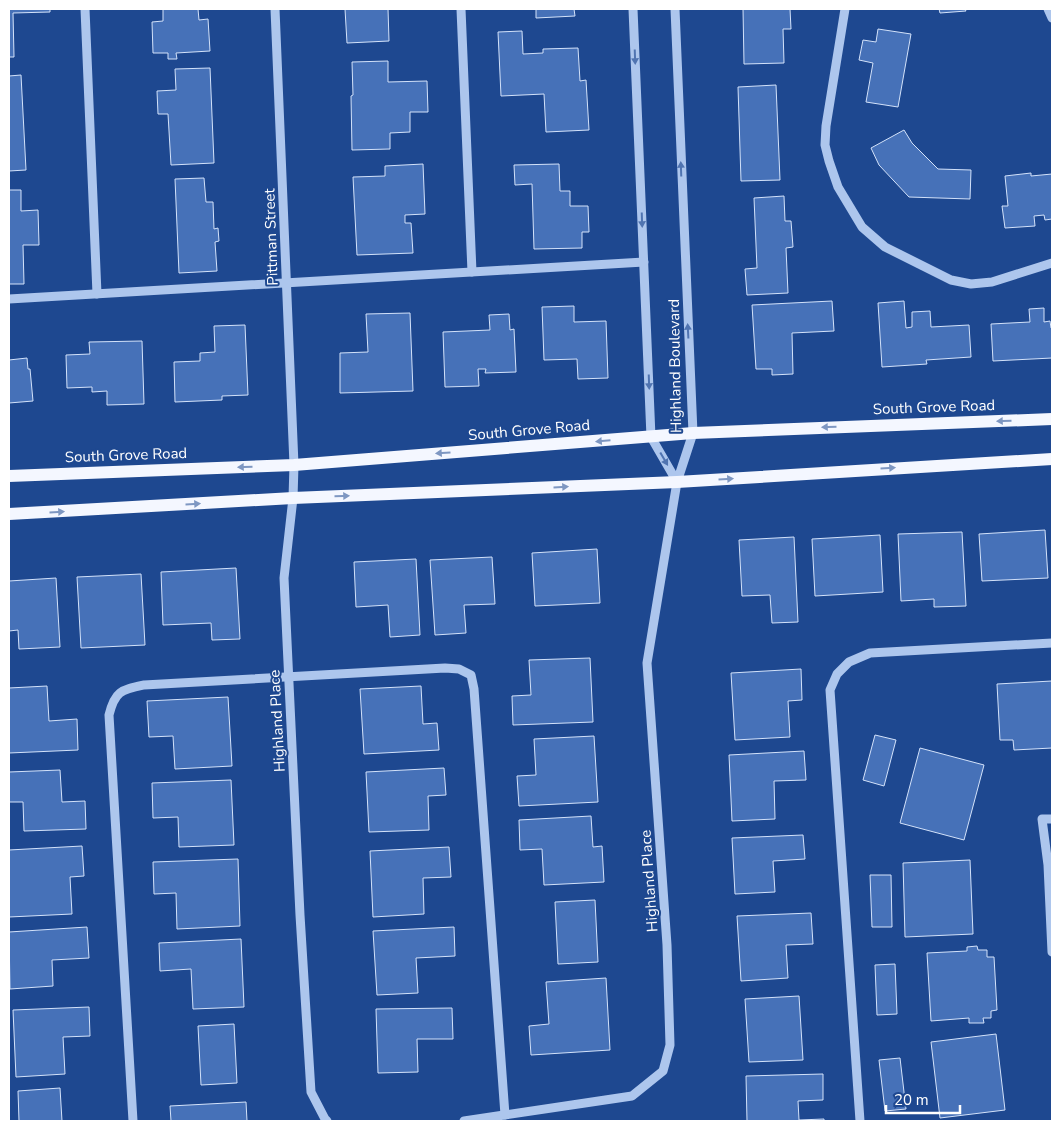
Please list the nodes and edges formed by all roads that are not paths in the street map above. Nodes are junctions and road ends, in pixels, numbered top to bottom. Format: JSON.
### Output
{"nodes":[{"id":1,"x":85,"y":9,"type":"edge"},
{"id":2,"x":276,"y":9,"type":"edge"},
{"id":3,"x":461,"y":9,"type":"edge"},
{"id":4,"x":633,"y":9,"type":"edge"},
{"id":5,"x":674,"y":9,"type":"edge"},
{"id":6,"x":845,"y":9,"type":"edge"},
{"id":7,"x":1048,"y":9,"type":"edge"},
{"id":8,"x":1052,"y":18,"type":"edge"},
{"id":9,"x":644,"y":262,"type":"junction"},
{"id":10,"x":1052,"y":263,"type":"edge"},
{"id":11,"x":472,"y":272,"type":"junction"},
{"id":12,"x":287,"y":283,"type":"junction"},
{"id":13,"x":97,"y":294,"type":"junction"},
{"id":14,"x":9,"y":299,"type":"edge"},
{"id":15,"x":1052,"y":419,"type":"edge"},
{"id":16,"x":693,"y":433,"type":"junction"},
{"id":17,"x":652,"y":437,"type":"junction"},
{"id":18,"x":1052,"y":459,"type":"edge"},
{"id":19,"x":294,"y":465,"type":"junction"},
{"id":20,"x":9,"y":476,"type":"edge"},
{"id":21,"x":678,"y":482,"type":"junction"},
{"id":22,"x":293,"y":498,"type":"junction"},
{"id":23,"x":9,"y":514,"type":"edge"},
{"id":24,"x":1052,"y":643,"type":"edge"},
{"id":25,"x":289,"y":678,"type":"junction"},
{"id":26,"x":1052,"y":819,"type":"edge"},
{"id":27,"x":1052,"y":952,"type":"edge"},
{"id":28,"x":505,"y":1115,"type":"junction"},
{"id":29,"x":132,"y":1121,"type":"edge"},
{"id":30,"x":327,"y":1121,"type":"edge"},
{"id":31,"x":464,"y":1121,"type":"edge"},
{"id":32,"x":860,"y":1121,"type":"edge"}],
"edges":[{"from":1,"to":13,"type":"street"},
{"from":2,"to":12,"type":"street","name":"Pittman Street"},
{"from":3,"to":11,"type":"street"},
{"from":4,"to":9,"type":"street","name":"Highland Boulevard","one_way":true},
{"from":16,"to":5,"type":"street","name":"Highland Boulevard","one_way":true},
{"from":6,"to":10,"type":"street"},
{"from":7,"to":8,"type":"street"},
{"from":9,"to":11,"type":"street"},
{"from":9,"to":17,"type":"street","name":"Highland Boulevard","one_way":true},
{"from":11,"to":12,"type":"street"},
{"from":12,"to":13,"type":"street"},
{"from":12,"to":19,"type":"street","name":"Pittman Street"},
{"from":13,"to":14,"type":"street"},
{"from":15,"to":16,"type":"main road","name":"South Grove Road","one_way":true},
{"from":16,"to":17,"type":"main road","name":"South Grove Road"},
{"from":16,"to":21,"type":"street","name":"Highland Boulevard"},
{"from":17,"to":19,"type":"main road","name":"South Grove Road","one_way":true},
{"from":17,"to":21,"type":"street","name":"Highland Boulevard","one_way":true},
{"from":21,"to":18,"type":"main road","one_way":true},
{"from":19,"to":20,"type":"main road","name":"South Grove Road","one_way":true},
{"from":19,"to":22,"type":"street","name":"Highland Place"},
{"from":22,"to":21,"type":"main road","one_way":true},
{"from":21,"to":28,"type":"street","name":"Highland Place"},
{"from":23,"to":22,"type":"main road","one_way":true},
{"from":22,"to":25,"type":"street","name":"Highland Place"},
{"from":24,"to":32,"type":"street"},
{"from":25,"to":28,"type":"street"},
{"from":25,"to":29,"type":"street"},
{"from":25,"to":30,"type":"street","name":"Highland Place"},
{"from":26,"to":27,"type":"street"},
{"from":28,"to":31,"type":"street","name":"Highland Place"}]}
